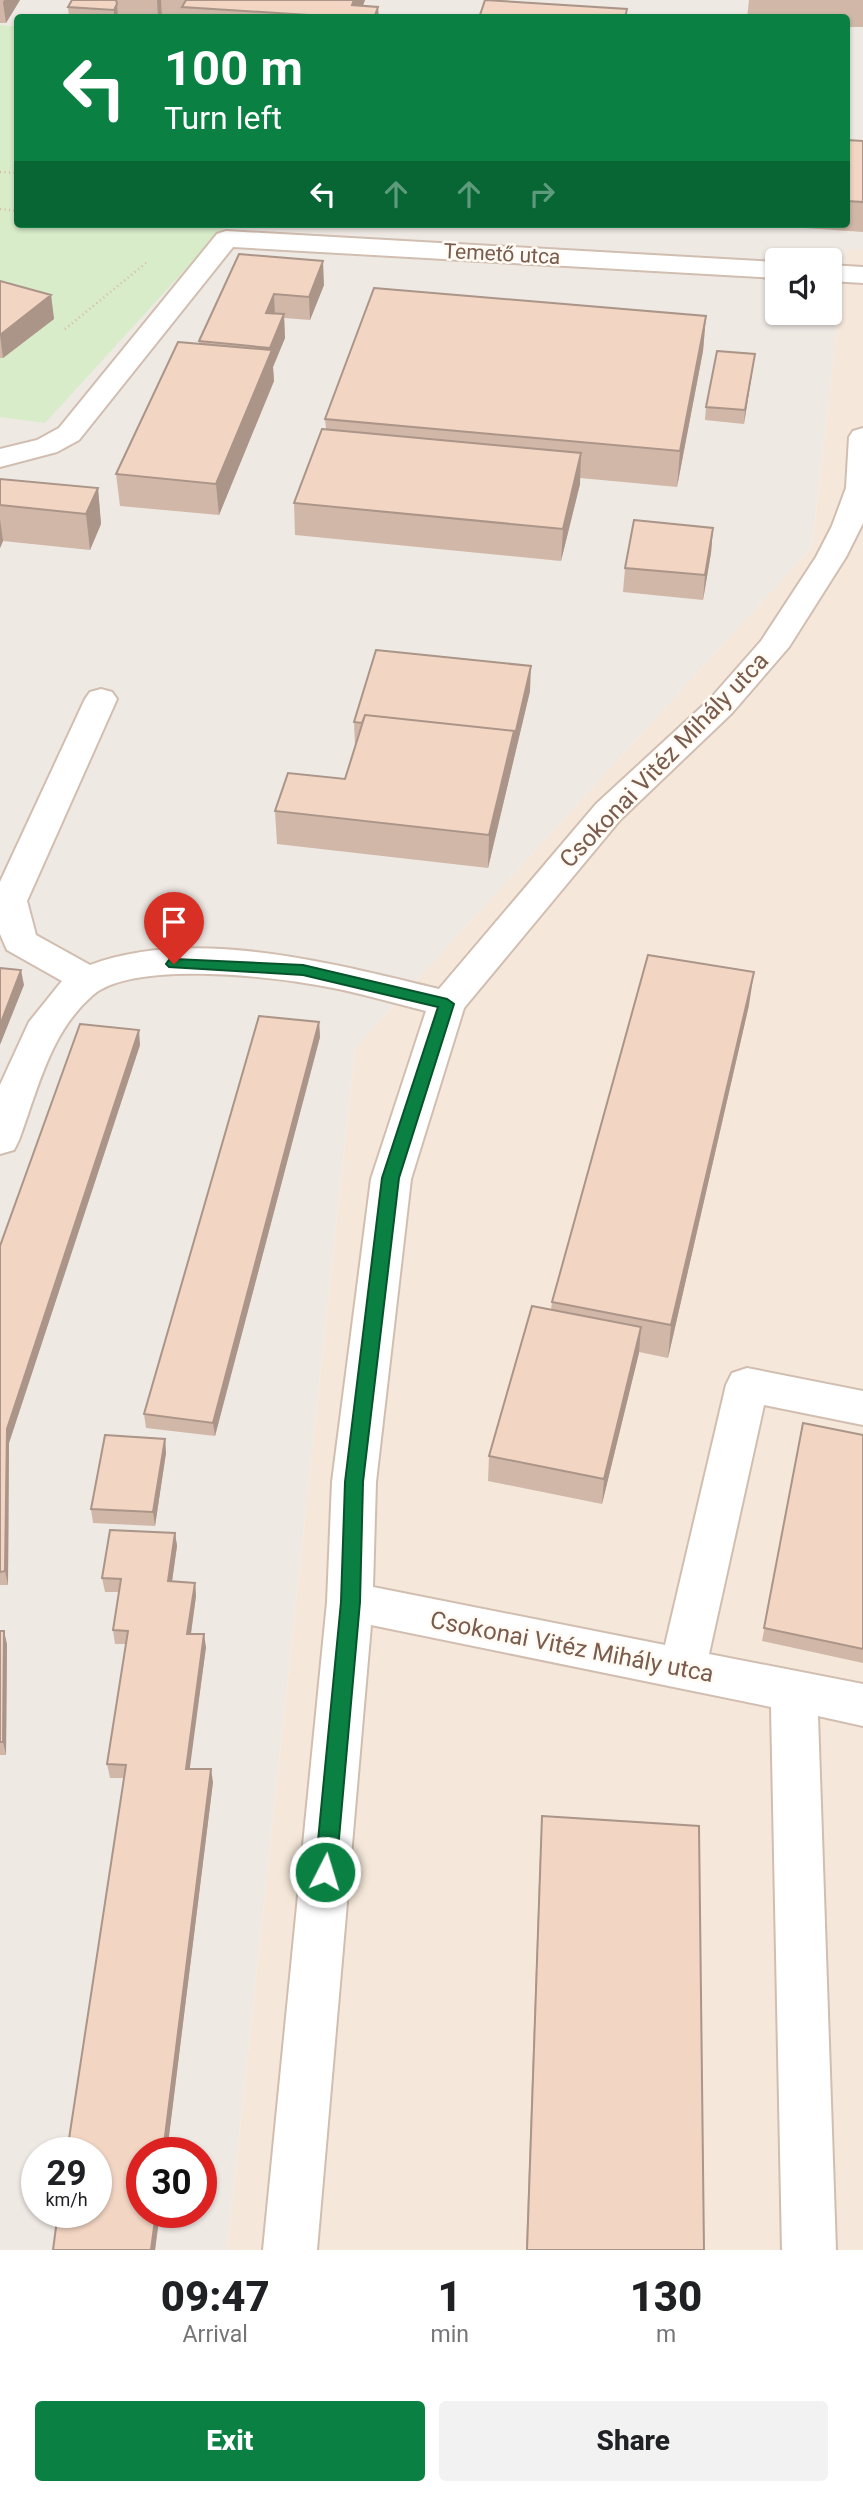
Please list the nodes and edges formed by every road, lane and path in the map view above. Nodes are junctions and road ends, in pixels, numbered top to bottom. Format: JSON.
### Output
{"nodes":[{"id":1,"x":232,"y":231,"type":"edge"},
{"id":2,"x":765,"y":269,"type":"edge"},
{"id":3,"x":842,"y":274,"type":"edge"},
{"id":4,"x":863,"y":275,"type":"edge"},
{"id":5,"x":863,"y":437,"type":"edge"},
{"id":6,"x":0,"y":458,"type":"edge"},
{"id":7,"x":101,"y":699,"type":"dead end"},
{"id":8,"x":88,"y":980,"type":"junction"},
{"id":9,"x":447,"y":1004,"type":"junction"},
{"id":10,"x":0,"y":1140,"type":"edge"},
{"id":11,"x":863,"y":1408,"type":"edge"},
{"id":12,"x":350,"y":1602,"type":"junction"},
{"id":13,"x":683,"y":1668,"type":"junction"},
{"id":14,"x":794,"y":1691,"type":"junction"},
{"id":15,"x":863,"y":1705,"type":"edge"},
{"id":16,"x":290,"y":2250,"type":"edge"},
{"id":17,"x":809,"y":2250,"type":"edge"}],
"edges":[{"from":1,"to":2,"type":"street","name":"Temető utca"},
{"from":1,"to":6,"type":"street","name":"Temető utca"},
{"from":3,"to":4,"type":"street"},
{"from":5,"to":9,"type":"street","name":"Csokonai Vitéz Mihály utca"},
{"from":7,"to":8,"type":"street"},
{"from":8,"to":9,"type":"street"},
{"from":8,"to":10,"type":"street"},
{"from":9,"to":12,"type":"street","name":"Csokonai Vitéz Mihály utca"},
{"from":11,"to":13,"type":"street"},
{"from":12,"to":13,"type":"street","name":"Csokonai Vitéz Mihály utca"},
{"from":12,"to":16,"type":"street","name":"Csokonai Vitéz Mihály utca"},
{"from":13,"to":14,"type":"street","name":"Csokonai Vitéz Mihály utca"},
{"from":14,"to":15,"type":"street","name":"Csokonai Vitéz Mihály utca"},
{"from":14,"to":17,"type":"street"}]}
